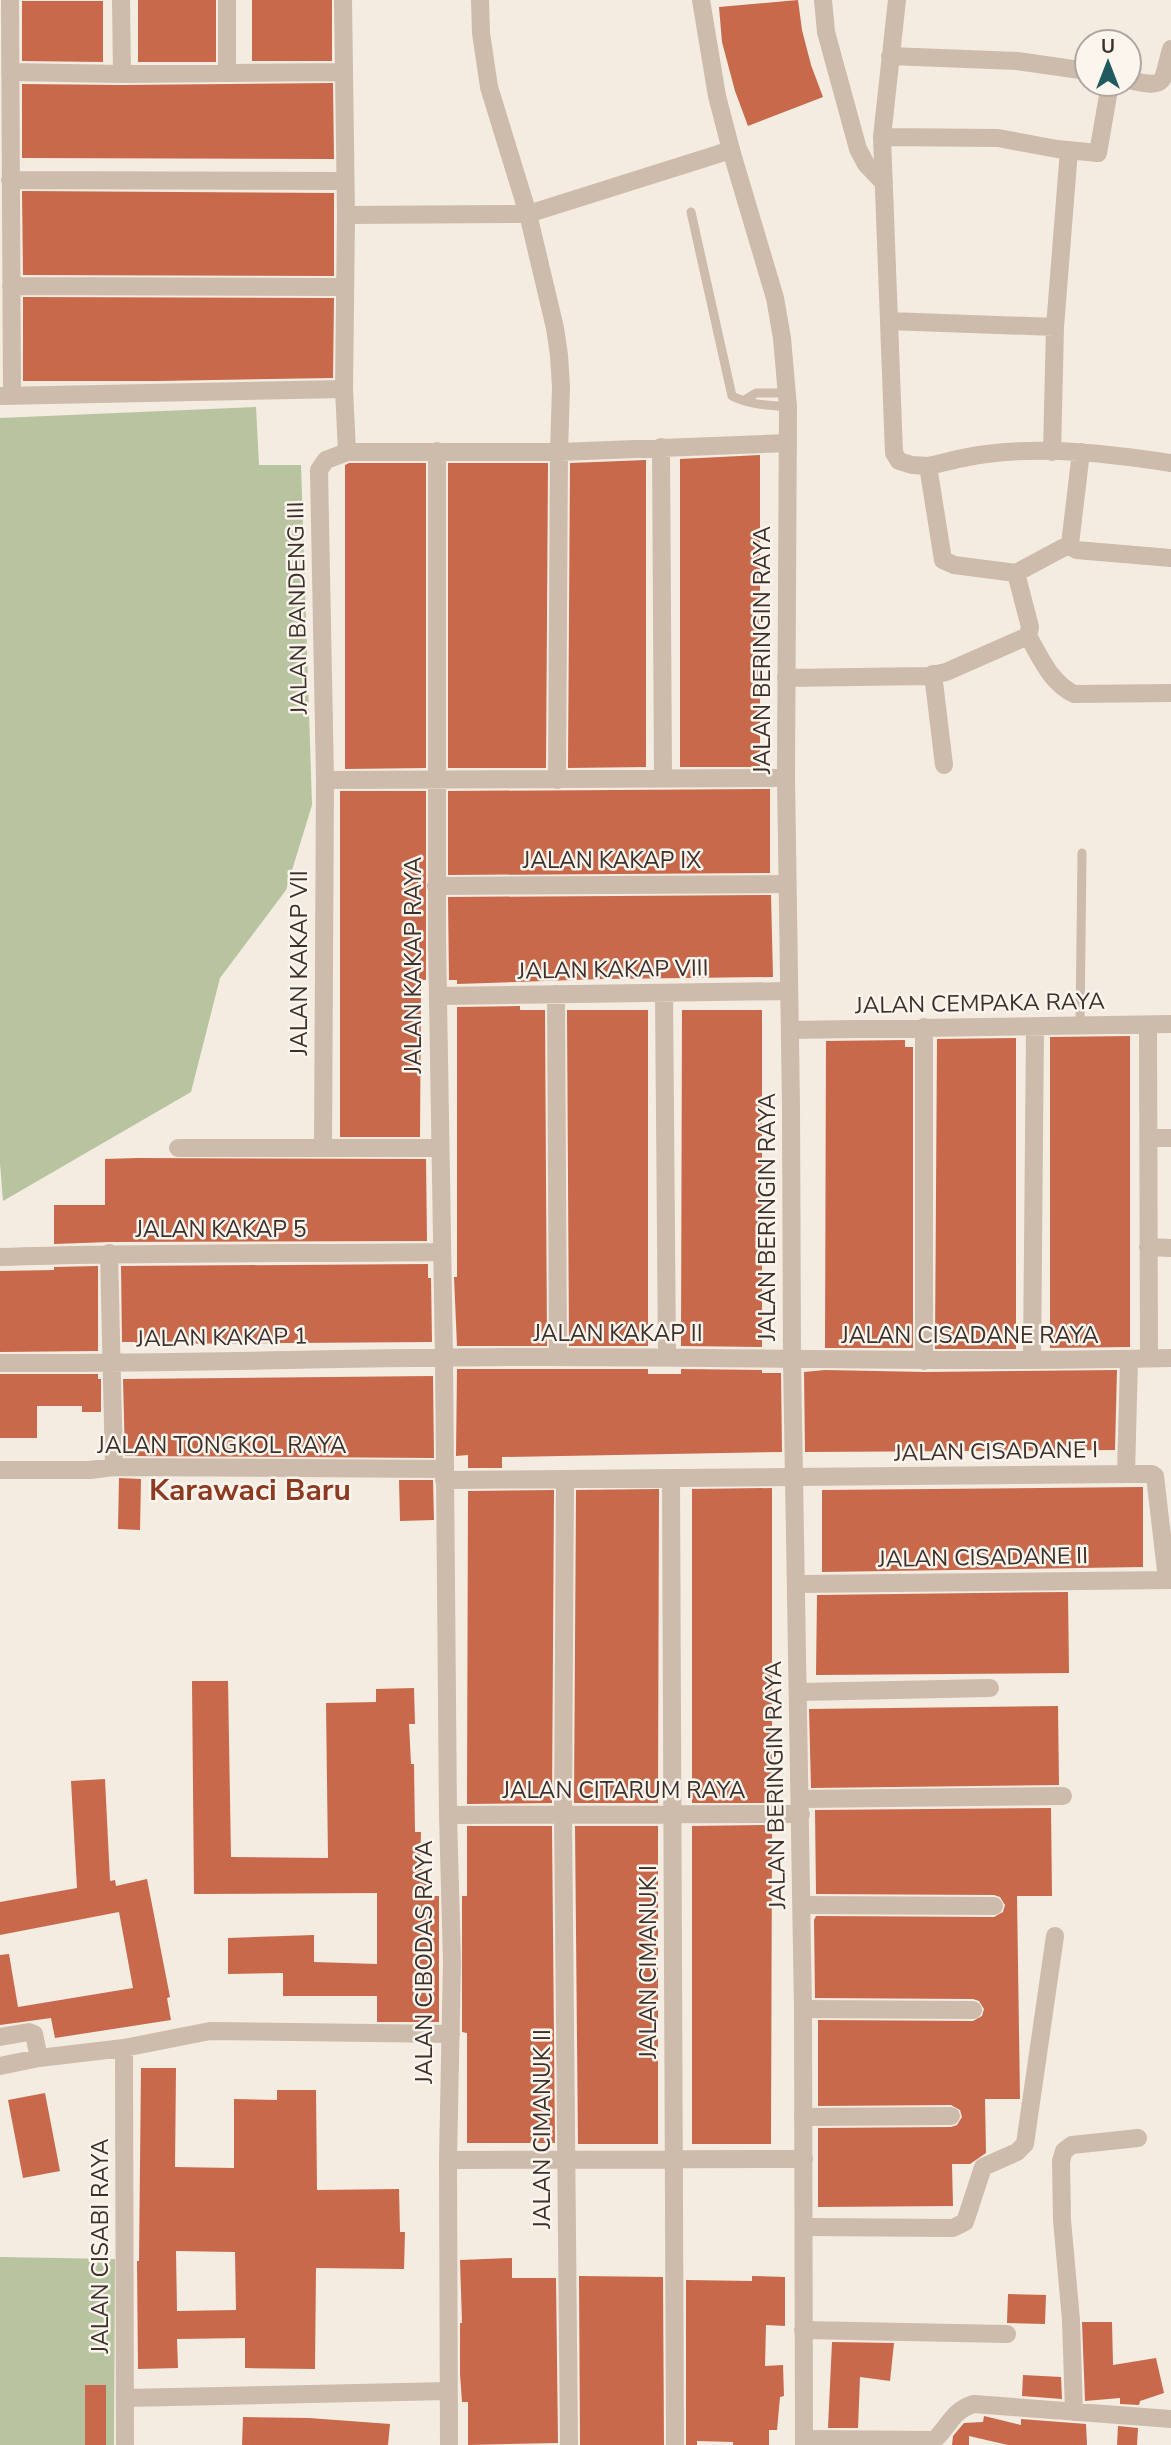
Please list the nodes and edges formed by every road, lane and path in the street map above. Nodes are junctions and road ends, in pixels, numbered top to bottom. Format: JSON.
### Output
{"nodes":[{"id":1,"x":10,"y":0,"type":"edge"},
{"id":2,"x":121,"y":0,"type":"edge"},
{"id":3,"x":227,"y":0,"type":"edge"},
{"id":4,"x":343,"y":0,"type":"edge"},
{"id":5,"x":480,"y":0,"type":"edge"},
{"id":6,"x":701,"y":0,"type":"edge"},
{"id":7,"x":823,"y":0,"type":"edge"},
{"id":8,"x":897,"y":0,"type":"edge"},
{"id":9,"x":1171,"y":49,"type":"edge"},
{"id":10,"x":890,"y":56,"type":"junction"},
{"id":11,"x":1073,"y":69,"type":"edge"},
{"id":12,"x":10,"y":72,"type":"junction"},
{"id":13,"x":343,"y":72,"type":"junction"},
{"id":14,"x":227,"y":73,"type":"junction"},
{"id":15,"x":122,"y":74,"type":"junction"},
{"id":16,"x":1143,"y":84,"type":"edge"},
{"id":17,"x":1108,"y":98,"type":"edge"},
{"id":18,"x":882,"y":137,"type":"junction"},
{"id":19,"x":731,"y":150,"type":"junction"},
{"id":20,"x":1069,"y":150,"type":"junction"},
{"id":21,"x":10,"y":180,"type":"junction"},
{"id":22,"x":345,"y":181,"type":"junction"},
{"id":23,"x":884,"y":183,"type":"junction"},
{"id":24,"x":691,"y":212,"type":"dead end"},
{"id":25,"x":528,"y":214,"type":"junction"},
{"id":26,"x":346,"y":215,"type":"junction"},
{"id":27,"x":11,"y":286,"type":"junction"},
{"id":28,"x":344,"y":287,"type":"junction"},
{"id":29,"x":889,"y":321,"type":"junction"},
{"id":30,"x":1055,"y":327,"type":"junction"},
{"id":31,"x":344,"y":389,"type":"junction"},
{"id":32,"x":6,"y":396,"type":"edge"},
{"id":33,"x":788,"y":400,"type":"junction"},
{"id":34,"x":788,"y":443,"type":"junction"},
{"id":35,"x":661,"y":447,"type":"junction"},
{"id":36,"x":437,"y":450,"type":"junction"},
{"id":37,"x":347,"y":452,"type":"junction"},
{"id":38,"x":559,"y":452,"type":"junction"},
{"id":39,"x":1052,"y":452,"type":"junction"},
{"id":40,"x":1081,"y":452,"type":"junction"},
{"id":41,"x":1171,"y":463,"type":"edge"},
{"id":42,"x":928,"y":467,"type":"junction"},
{"id":43,"x":1070,"y":544,"type":"junction"},
{"id":44,"x":1171,"y":558,"type":"edge"},
{"id":45,"x":1016,"y":573,"type":"junction"},
{"id":46,"x":1028,"y":636,"type":"junction"},
{"id":47,"x":933,"y":674,"type":"junction"},
{"id":48,"x":786,"y":678,"type":"junction"},
{"id":49,"x":1171,"y":693,"type":"edge"},
{"id":50,"x":944,"y":765,"type":"dead end"},
{"id":51,"x":663,"y":778,"type":"junction"},
{"id":52,"x":786,"y":778,"type":"junction"},
{"id":53,"x":325,"y":780,"type":"junction"},
{"id":54,"x":436,"y":780,"type":"junction"},
{"id":55,"x":557,"y":780,"type":"junction"},
{"id":56,"x":1082,"y":853,"type":"dead end"},
{"id":57,"x":787,"y":884,"type":"junction"},
{"id":58,"x":436,"y":886,"type":"junction"},
{"id":59,"x":789,"y":991,"type":"junction"},
{"id":60,"x":664,"y":993,"type":"junction"},
{"id":61,"x":556,"y":994,"type":"junction"},
{"id":62,"x":438,"y":996,"type":"junction"},
{"id":63,"x":1171,"y":1024,"type":"edge"},
{"id":64,"x":1148,"y":1025,"type":"junction"},
{"id":65,"x":1080,"y":1026,"type":"junction"},
{"id":66,"x":924,"y":1027,"type":"junction"},
{"id":67,"x":1035,"y":1027,"type":"junction"},
{"id":68,"x":790,"y":1030,"type":"junction"},
{"id":69,"x":1150,"y":1138,"type":"junction"},
{"id":70,"x":1171,"y":1138,"type":"edge"},
{"id":71,"x":323,"y":1147,"type":"junction"},
{"id":72,"x":178,"y":1148,"type":"dead end"},
{"id":73,"x":439,"y":1148,"type":"junction"},
{"id":74,"x":1148,"y":1247,"type":"junction"},
{"id":75,"x":1171,"y":1248,"type":"edge"},
{"id":76,"x":442,"y":1252,"type":"junction"},
{"id":77,"x":109,"y":1253,"type":"junction"},
{"id":78,"x":0,"y":1257,"type":"edge"},
{"id":79,"x":444,"y":1357,"type":"junction"},
{"id":80,"x":558,"y":1357,"type":"junction"},
{"id":81,"x":667,"y":1357,"type":"junction"},
{"id":82,"x":1171,"y":1357,"type":"edge"},
{"id":83,"x":1149,"y":1358,"type":"junction"},
{"id":84,"x":792,"y":1359,"type":"junction"},
{"id":85,"x":1129,"y":1359,"type":"junction"},
{"id":86,"x":1032,"y":1360,"type":"junction"},
{"id":87,"x":924,"y":1361,"type":"junction"},
{"id":88,"x":0,"y":1363,"type":"edge"},
{"id":89,"x":112,"y":1363,"type":"junction"},
{"id":90,"x":114,"y":1466,"type":"junction"},
{"id":91,"x":0,"y":1470,"type":"edge"},
{"id":92,"x":444,"y":1474,"type":"junction"},
{"id":93,"x":1126,"y":1474,"type":"junction"},
{"id":94,"x":794,"y":1478,"type":"junction"},
{"id":95,"x":671,"y":1479,"type":"junction"},
{"id":96,"x":565,"y":1480,"type":"junction"},
{"id":97,"x":1169,"y":1580,"type":"edge"},
{"id":98,"x":796,"y":1584,"type":"junction"},
{"id":99,"x":990,"y":1688,"type":"dead end"},
{"id":100,"x":799,"y":1692,"type":"junction"},
{"id":101,"x":1063,"y":1796,"type":"dead end"},
{"id":102,"x":801,"y":1807,"type":"junction"},
{"id":103,"x":563,"y":1813,"type":"junction"},
{"id":104,"x":672,"y":1813,"type":"junction"},
{"id":105,"x":448,"y":1815,"type":"junction"},
{"id":106,"x":802,"y":1905,"type":"junction"},
{"id":107,"x":994,"y":1906,"type":"dead end"},
{"id":108,"x":1055,"y":1936,"type":"dead end"},
{"id":109,"x":803,"y":2009,"type":"junction"},
{"id":110,"x":973,"y":2010,"type":"dead end"},
{"id":111,"x":451,"y":2034,"type":"junction"},
{"id":112,"x":0,"y":2037,"type":"edge"},
{"id":113,"x":124,"y":2048,"type":"junction"},
{"id":114,"x":39,"y":2058,"type":"junction"},
{"id":115,"x":0,"y":2066,"type":"edge"},
{"id":116,"x":803,"y":2116,"type":"junction"},
{"id":117,"x":951,"y":2116,"type":"dead end"},
{"id":118,"x":1138,"y":2138,"type":"dead end"},
{"id":119,"x":673,"y":2159,"type":"junction"},
{"id":120,"x":804,"y":2159,"type":"junction"},
{"id":121,"x":448,"y":2160,"type":"junction"},
{"id":122,"x":567,"y":2160,"type":"junction"},
{"id":123,"x":805,"y":2227,"type":"junction"},
{"id":124,"x":803,"y":2330,"type":"junction"},
{"id":125,"x":1007,"y":2334,"type":"dead end"},
{"id":126,"x":448,"y":2391,"type":"junction"},
{"id":127,"x":125,"y":2398,"type":"junction"},
{"id":128,"x":1074,"y":2412,"type":"junction"},
{"id":129,"x":1171,"y":2419,"type":"edge"},
{"id":130,"x":804,"y":2442,"type":"edge"},
{"id":131,"x":125,"y":2445,"type":"edge"},
{"id":132,"x":449,"y":2445,"type":"edge"},
{"id":133,"x":569,"y":2445,"type":"edge"},
{"id":134,"x":675,"y":2445,"type":"edge"}],
"edges":[{"from":1,"to":12,"type":"street"},
{"from":2,"to":15,"type":"street"},
{"from":3,"to":14,"type":"street"},
{"from":4,"to":13,"type":"street"},
{"from":5,"to":25,"type":"street"},
{"from":6,"to":19,"type":"street","name":"JALAN BERINGIN RAYA"},
{"from":7,"to":23,"type":"street"},
{"from":8,"to":10,"type":"street"},
{"from":9,"to":16,"type":"street"},
{"from":10,"to":11,"type":"street"},
{"from":10,"to":18,"type":"street"},
{"from":12,"to":15,"type":"street"},
{"from":12,"to":21,"type":"street"},
{"from":13,"to":14,"type":"street"},
{"from":13,"to":22,"type":"street"},
{"from":14,"to":15,"type":"street"},
{"from":17,"to":20,"type":"street"},
{"from":18,"to":20,"type":"street"},
{"from":18,"to":23,"type":"street"},
{"from":19,"to":25,"type":"street"},
{"from":19,"to":33,"type":"street","name":"JALAN BERINGIN RAYA"},
{"from":20,"to":30,"type":"street"},
{"from":21,"to":22,"type":"street"},
{"from":21,"to":27,"type":"street"},
{"from":22,"to":26,"type":"street"},
{"from":23,"to":29,"type":"street"},
{"from":24,"to":33,"type":"lane"},
{"from":25,"to":26,"type":"street"},
{"from":25,"to":38,"type":"street"},
{"from":26,"to":28,"type":"street"},
{"from":27,"to":28,"type":"street"},
{"from":27,"to":32,"type":"street"},
{"from":28,"to":31,"type":"street"},
{"from":29,"to":30,"type":"street"},
{"from":29,"to":42,"type":"street"},
{"from":30,"to":39,"type":"street"},
{"from":31,"to":32,"type":"street"},
{"from":31,"to":37,"type":"street"},
{"from":33,"to":34,"type":"street","name":"JALAN BERINGIN RAYA"},
{"from":34,"to":35,"type":"street"},
{"from":34,"to":48,"type":"street","name":"JALAN BERINGIN RAYA"},
{"from":35,"to":38,"type":"street"},
{"from":35,"to":51,"type":"street"},
{"from":36,"to":37,"type":"street"},
{"from":36,"to":38,"type":"street"},
{"from":36,"to":54,"type":"street","name":"JALAN KAKAP RAYA"},
{"from":37,"to":53,"type":"street","name":"JALAN BANDENG III"},
{"from":38,"to":55,"type":"street"},
{"from":39,"to":40,"type":"street"},
{"from":39,"to":42,"type":"street"},
{"from":40,"to":41,"type":"street"},
{"from":40,"to":43,"type":"street"},
{"from":42,"to":45,"type":"street"},
{"from":43,"to":44,"type":"street"},
{"from":43,"to":45,"type":"street"},
{"from":45,"to":46,"type":"street"},
{"from":46,"to":47,"type":"street"},
{"from":46,"to":49,"type":"street"},
{"from":47,"to":48,"type":"street"},
{"from":47,"to":50,"type":"street"},
{"from":48,"to":52,"type":"street","name":"JALAN BERINGIN RAYA"},
{"from":51,"to":52,"type":"street"},
{"from":51,"to":55,"type":"street"},
{"from":52,"to":57,"type":"street","name":"JALAN BERINGIN RAYA"},
{"from":53,"to":54,"type":"street"},
{"from":53,"to":71,"type":"street","name":"JALAN KAKAP VII"},
{"from":54,"to":55,"type":"street"},
{"from":54,"to":58,"type":"street","name":"JALAN KAKAP RAYA"},
{"from":56,"to":65,"type":"lane"},
{"from":57,"to":58,"type":"street","name":"JALAN KAKAP IX"},
{"from":57,"to":59,"type":"street","name":"JALAN BERINGIN RAYA"},
{"from":58,"to":62,"type":"street","name":"JALAN KAKAP RAYA"},
{"from":59,"to":60,"type":"street","name":"JALAN KAKAP VIII"},
{"from":59,"to":68,"type":"street","name":"JALAN BERINGIN RAYA"},
{"from":60,"to":61,"type":"street","name":"JALAN KAKAP VIII"},
{"from":60,"to":81,"type":"street"},
{"from":61,"to":62,"type":"street","name":"JALAN KAKAP VIII"},
{"from":61,"to":80,"type":"street"},
{"from":62,"to":73,"type":"street","name":"JALAN KAKAP RAYA"},
{"from":63,"to":64,"type":"street","name":"JALAN CEMPAKA RAYA"},
{"from":64,"to":65,"type":"street","name":"JALAN CEMPAKA RAYA"},
{"from":64,"to":69,"type":"street"},
{"from":65,"to":67,"type":"street","name":"JALAN CEMPAKA RAYA"},
{"from":66,"to":67,"type":"street","name":"JALAN CEMPAKA RAYA"},
{"from":66,"to":68,"type":"street","name":"JALAN CEMPAKA RAYA"},
{"from":66,"to":87,"type":"street"},
{"from":67,"to":86,"type":"street"},
{"from":68,"to":84,"type":"street","name":"JALAN BERINGIN RAYA"},
{"from":69,"to":70,"type":"street"},
{"from":69,"to":74,"type":"street"},
{"from":71,"to":72,"type":"street"},
{"from":71,"to":73,"type":"street"},
{"from":73,"to":76,"type":"street","name":"JALAN KAKAP RAYA"},
{"from":74,"to":75,"type":"street"},
{"from":74,"to":83,"type":"street"},
{"from":76,"to":77,"type":"street","name":"JALAN KAKAP 5"},
{"from":76,"to":79,"type":"street","name":"JALAN KAKAP RAYA"},
{"from":77,"to":78,"type":"street","name":"JALAN KAKAP 5"},
{"from":77,"to":89,"type":"street"},
{"from":79,"to":80,"type":"street","name":"JALAN KAKAP II"},
{"from":79,"to":89,"type":"street","name":"JALAN KAKAP 1"},
{"from":79,"to":92,"type":"street","name":"JALAN KAKAP RAYA"},
{"from":80,"to":81,"type":"street","name":"JALAN KAKAP II"},
{"from":81,"to":84,"type":"street","name":"JALAN KAKAP II"},
{"from":82,"to":83,"type":"street","name":"JALAN CISADANE RAYA"},
{"from":83,"to":85,"type":"street","name":"JALAN CISADANE RAYA"},
{"from":84,"to":87,"type":"street","name":"JALAN CISADANE RAYA"},
{"from":84,"to":94,"type":"street","name":"JALAN BERINGIN RAYA"},
{"from":85,"to":86,"type":"street","name":"JALAN CISADANE RAYA"},
{"from":85,"to":93,"type":"street","name":"JALAN CISADANE I"},
{"from":86,"to":87,"type":"street","name":"JALAN CISADANE RAYA"},
{"from":88,"to":89,"type":"street","name":"JALAN KAKAP 1"},
{"from":89,"to":90,"type":"street"},
{"from":90,"to":91,"type":"street","name":"JALAN TONGKOL RAYA"},
{"from":90,"to":92,"type":"street","name":"JALAN TONGKOL RAYA"},
{"from":92,"to":96,"type":"street","name":"JALAN TONGKOL RAYA"},
{"from":92,"to":105,"type":"street","name":"JALAN CIBODAS RAYA"},
{"from":93,"to":94,"type":"street","name":"JALAN CISADANE I"},
{"from":93,"to":97,"type":"street"},
{"from":94,"to":95,"type":"street","name":"JALAN TONGKOL RAYA"},
{"from":94,"to":98,"type":"street","name":"JALAN BERINGIN RAYA"},
{"from":95,"to":96,"type":"street","name":"JALAN TONGKOL RAYA"},
{"from":95,"to":104,"type":"street","name":"JALAN CIMANUK I"},
{"from":96,"to":103,"type":"street","name":"JALAN CIMANUK II"},
{"from":97,"to":98,"type":"street","name":"JALAN CISADANE II"},
{"from":98,"to":100,"type":"street","name":"JALAN BERINGIN RAYA"},
{"from":99,"to":100,"type":"street"},
{"from":100,"to":102,"type":"street","name":"JALAN BERINGIN RAYA"},
{"from":101,"to":102,"type":"street","name":"JALAN CITARUM RAYA"},
{"from":102,"to":104,"type":"street","name":"JALAN CITARUM RAYA"},
{"from":102,"to":106,"type":"street","name":"JALAN BERINGIN RAYA"},
{"from":103,"to":104,"type":"street","name":"JALAN CITARUM RAYA"},
{"from":103,"to":105,"type":"street","name":"JALAN CITARUM RAYA"},
{"from":103,"to":122,"type":"street","name":"JALAN CIMANUK II"},
{"from":104,"to":119,"type":"street","name":"JALAN CIMANUK I"},
{"from":105,"to":111,"type":"street","name":"JALAN CIBODAS RAYA"},
{"from":106,"to":107,"type":"street"},
{"from":106,"to":109,"type":"street","name":"JALAN BERINGIN RAYA"},
{"from":108,"to":123,"type":"street"},
{"from":109,"to":110,"type":"street"},
{"from":109,"to":116,"type":"street","name":"JALAN BERINGIN RAYA"},
{"from":111,"to":113,"type":"street"},
{"from":111,"to":121,"type":"street","name":"JALAN CIBODAS RAYA"},
{"from":112,"to":114,"type":"street"},
{"from":113,"to":114,"type":"street"},
{"from":113,"to":127,"type":"street","name":"JALAN CISABI RAYA"},
{"from":114,"to":115,"type":"street"},
{"from":116,"to":117,"type":"street"},
{"from":116,"to":120,"type":"street","name":"JALAN BERINGIN RAYA"},
{"from":118,"to":128,"type":"street"},
{"from":119,"to":120,"type":"street"},
{"from":119,"to":122,"type":"street"},
{"from":119,"to":134,"type":"street","name":"JALAN CIMANUK I"},
{"from":120,"to":123,"type":"street","name":"JALAN BERINGIN RAYA"},
{"from":121,"to":122,"type":"street"},
{"from":121,"to":126,"type":"street","name":"JALAN CIBODAS RAYA"},
{"from":122,"to":133,"type":"street","name":"JALAN CIMANUK II"},
{"from":123,"to":124,"type":"street","name":"JALAN BERINGIN RAYA"},
{"from":124,"to":125,"type":"street"},
{"from":124,"to":130,"type":"street","name":"JALAN BERINGIN RAYA"},
{"from":126,"to":127,"type":"street"},
{"from":126,"to":132,"type":"street","name":"JALAN CIBODAS RAYA"},
{"from":127,"to":131,"type":"street","name":"JALAN CISABI RAYA"},
{"from":128,"to":129,"type":"street"},
{"from":128,"to":130,"type":"street"}]}
